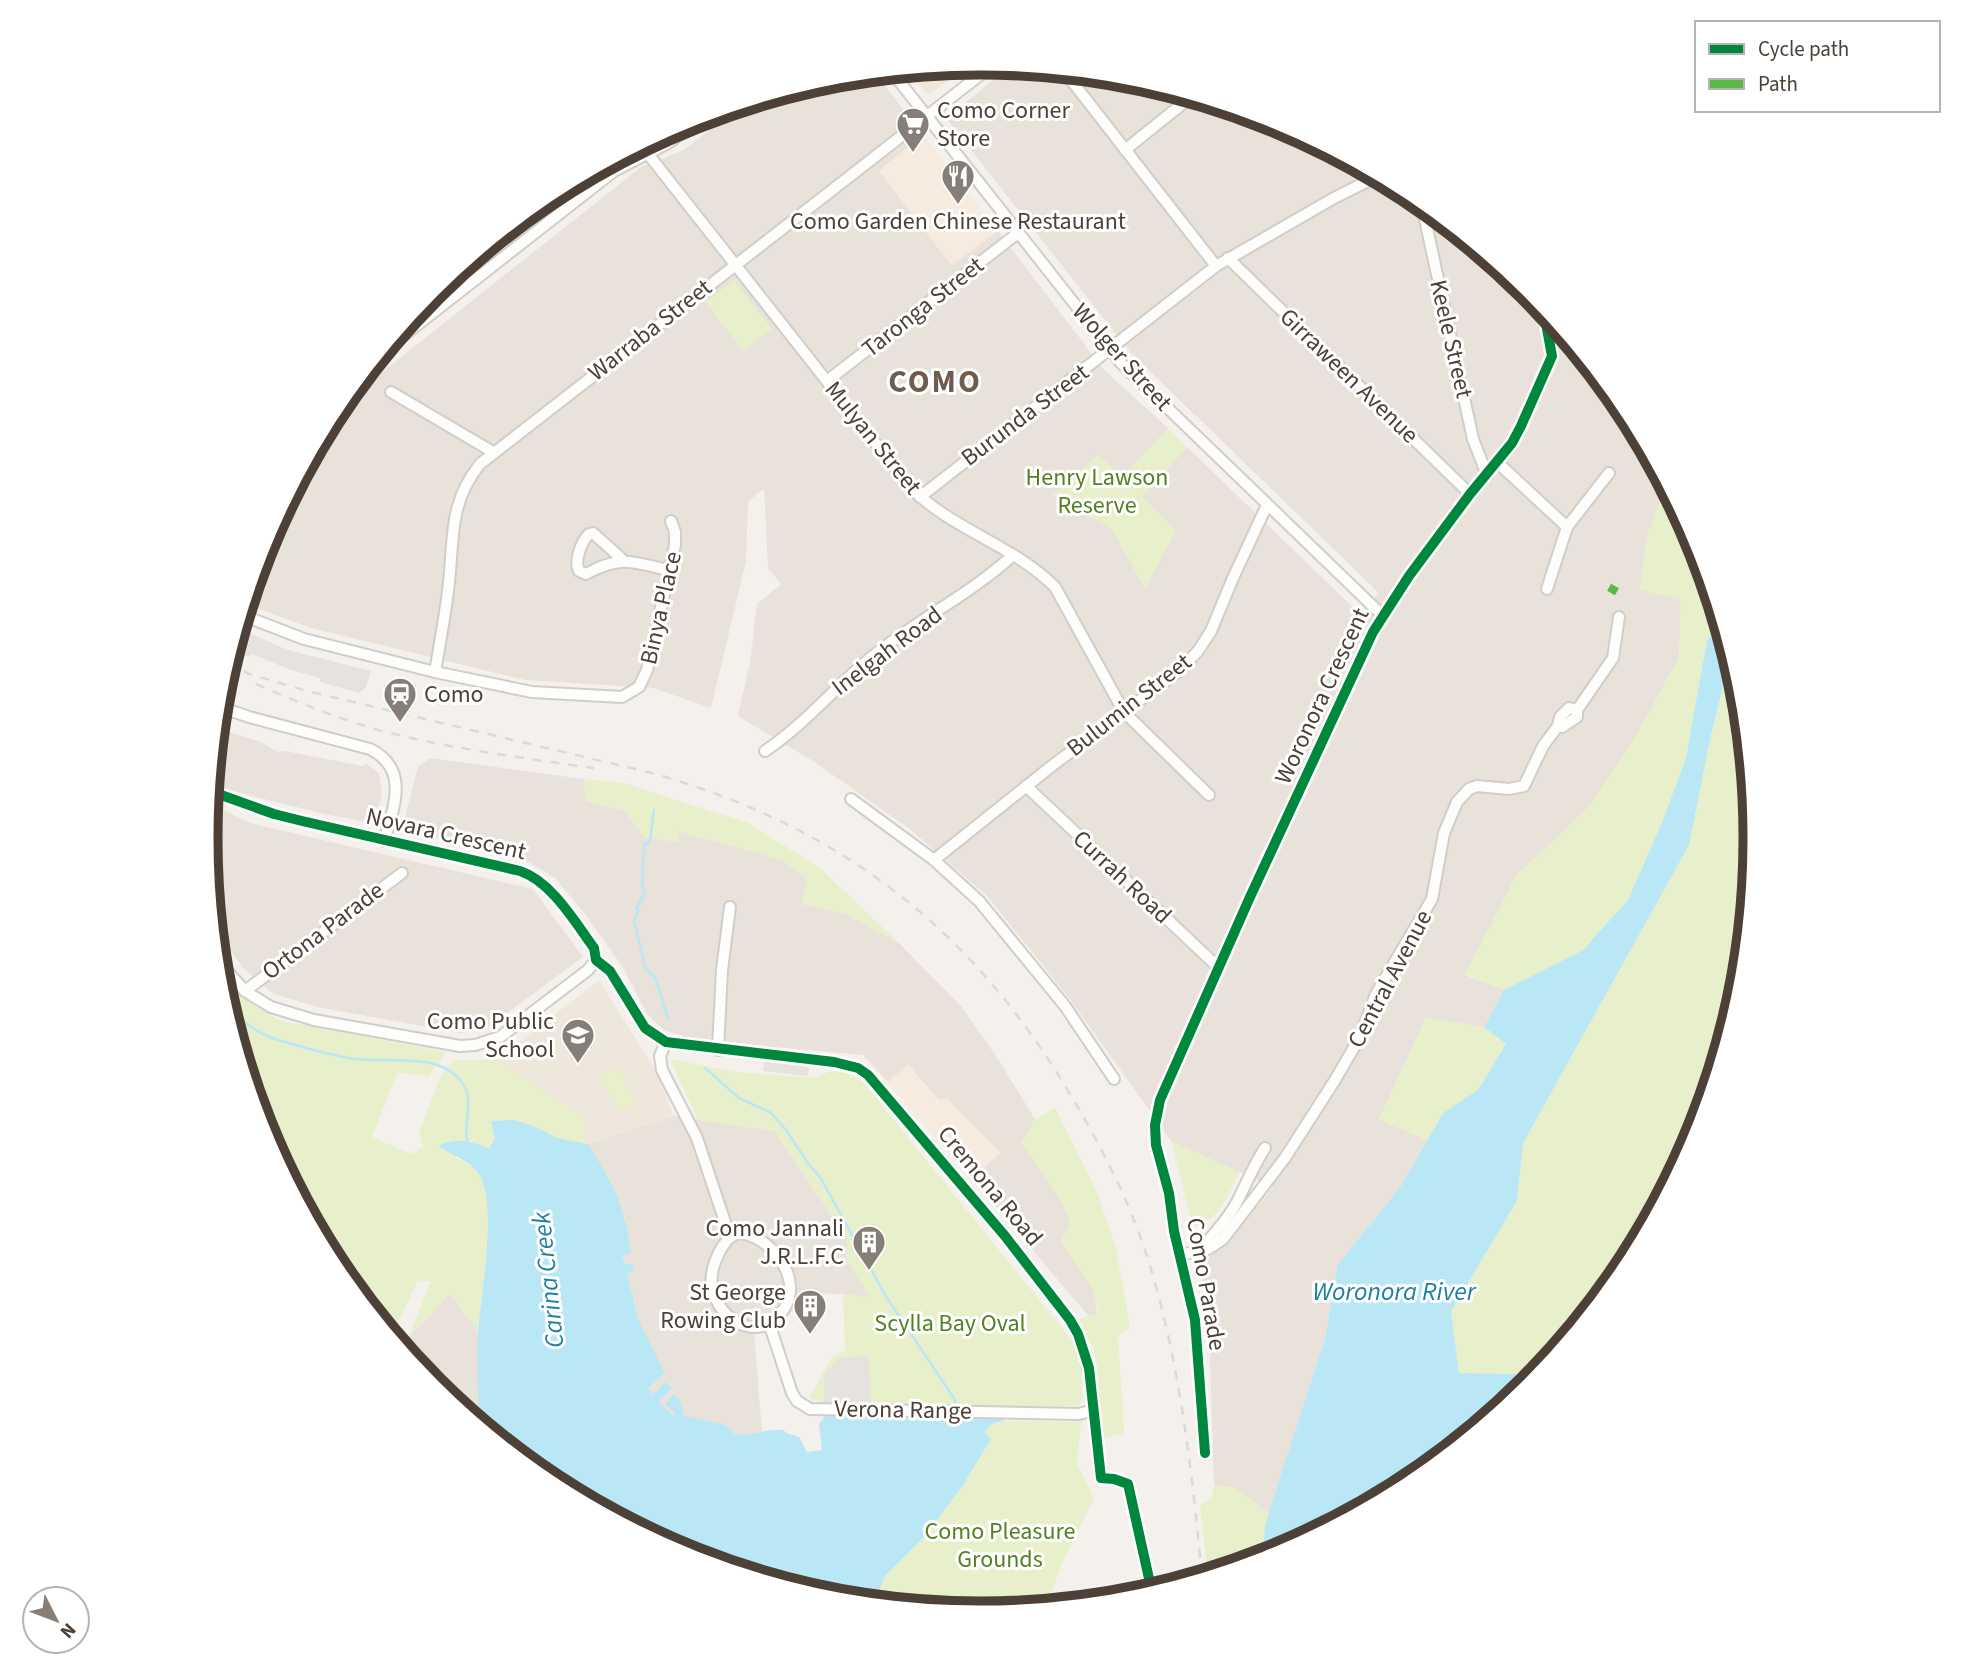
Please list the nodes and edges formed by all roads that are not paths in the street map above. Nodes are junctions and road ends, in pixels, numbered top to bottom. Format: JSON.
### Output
{"nodes":[{"id":1,"x":980,"y":75,"type":"edge"},
{"id":2,"x":899,"y":80,"type":"edge"},
{"id":3,"x":1072,"y":81,"type":"edge"},
{"id":4,"x":1184,"y":103,"type":"edge"},
{"id":5,"x":927,"y":116,"type":"junction"},
{"id":6,"x":1125,"y":150,"type":"junction"},
{"id":7,"x":647,"y":152,"type":"edge"},
{"id":8,"x":623,"y":165,"type":"edge"},
{"id":9,"x":1368,"y":181,"type":"edge"},
{"id":10,"x":1425,"y":219,"type":"edge"},
{"id":11,"x":1018,"y":233,"type":"junction"},
{"id":12,"x":1228,"y":258,"type":"junction"},
{"id":13,"x":734,"y":265,"type":"junction"},
{"id":14,"x":1216,"y":266,"type":"junction"},
{"id":15,"x":415,"y":327,"type":"edge"},
{"id":16,"x":1548,"y":328,"type":"edge"},
{"id":17,"x":1110,"y":350,"type":"junction"},
{"id":18,"x":827,"y":381,"type":"junction"},
{"id":19,"x":391,"y":392,"type":"dead end"},
{"id":20,"x":493,"y":452,"type":"junction"},
{"id":21,"x":1497,"y":462,"type":"junction"},
{"id":22,"x":1609,"y":473,"type":"dead end"},
{"id":23,"x":1487,"y":475,"type":"junction"},
{"id":24,"x":1470,"y":494,"type":"junction"},
{"id":25,"x":920,"y":497,"type":"junction"},
{"id":26,"x":1268,"y":505,"type":"junction"},
{"id":27,"x":671,"y":521,"type":"dead end"},
{"id":28,"x":1567,"y":527,"type":"junction"},
{"id":29,"x":1013,"y":555,"type":"junction"},
{"id":30,"x":623,"y":560,"type":"junction"},
{"id":31,"x":668,"y":570,"type":"junction"},
{"id":32,"x":1547,"y":589,"type":"dead end"},
{"id":33,"x":1382,"y":615,"type":"junction"},
{"id":34,"x":1619,"y":617,"type":"dead end"},
{"id":35,"x":251,"y":618,"type":"edge"},
{"id":36,"x":435,"y":672,"type":"junction"},
{"id":37,"x":229,"y":710,"type":"edge"},
{"id":38,"x":1124,"y":712,"type":"junction"},
{"id":39,"x":765,"y":751,"type":"dead end"},
{"id":40,"x":1026,"y":786,"type":"junction"},
{"id":41,"x":219,"y":794,"type":"edge"},
{"id":42,"x":1209,"y":795,"type":"dead end"},
{"id":43,"x":851,"y":799,"type":"dead end"},
{"id":44,"x":384,"y":841,"type":"junction"},
{"id":45,"x":934,"y":860,"type":"junction"},
{"id":46,"x":402,"y":873,"type":"dead end"},
{"id":47,"x":730,"y":907,"type":"dead end"},
{"id":48,"x":596,"y":960,"type":"junction"},
{"id":49,"x":1219,"y":968,"type":"junction"},
{"id":50,"x":230,"y":974,"type":"edge"},
{"id":51,"x":245,"y":991,"type":"junction"},
{"id":52,"x":666,"y":1042,"type":"junction"},
{"id":53,"x":718,"y":1050,"type":"junction"},
{"id":54,"x":1114,"y":1079,"type":"dead end"},
{"id":55,"x":1155,"y":1125,"type":"joint"},
{"id":56,"x":1265,"y":1148,"type":"dead end"},
{"id":57,"x":730,"y":1237,"type":"junction"},
{"id":58,"x":1200,"y":1251,"type":"junction"},
{"id":59,"x":1179,"y":1255,"type":"junction"},
{"id":60,"x":769,"y":1324,"type":"junction"},
{"id":61,"x":1093,"y":1410,"type":"junction"},
{"id":62,"x":1205,"y":1453,"type":"dead end"},
{"id":63,"x":1101,"y":1478,"type":"dead end"}],
"edges":[{"from":1,"to":5,"type":"street","name":"Warraba Street"},
{"from":2,"to":5,"type":"street","name":"Wolger Street"},
{"from":3,"to":6,"type":"street"},
{"from":4,"to":6,"type":"street"},
{"from":5,"to":11,"type":"street","name":"Wolger Street"},
{"from":5,"to":13,"type":"street","name":"Warraba Street"},
{"from":6,"to":14,"type":"street"},
{"from":7,"to":13,"type":"street","name":"Mulyan Street"},
{"from":8,"to":15,"type":"street"},
{"from":9,"to":12,"type":"street","name":"Burunda Street"},
{"from":10,"to":23,"type":"street","name":"Keele Street"},
{"from":11,"to":17,"type":"street","name":"Wolger Street"},
{"from":11,"to":18,"type":"street","name":"Taronga Street"},
{"from":12,"to":14,"type":"street","name":"Burunda Street"},
{"from":12,"to":24,"type":"street","name":"Girraween Avenue"},
{"from":13,"to":18,"type":"street","name":"Mulyan Street"},
{"from":13,"to":20,"type":"street","name":"Warraba Street"},
{"from":14,"to":17,"type":"street","name":"Burunda Street"},
{"from":16,"to":21,"type":"street","name":"Woronora Crescent"},
{"from":17,"to":25,"type":"street","name":"Burunda Street"},
{"from":17,"to":26,"type":"street","name":"Wolger Street"},
{"from":18,"to":25,"type":"street","name":"Mulyan Street"},
{"from":19,"to":20,"type":"street"},
{"from":20,"to":36,"type":"street","name":"Warraba Street"},
{"from":21,"to":23,"type":"street","name":"Woronora Crescent"},
{"from":21,"to":28,"type":"street"},
{"from":22,"to":28,"type":"street"},
{"from":23,"to":24,"type":"street","name":"Woronora Crescent"},
{"from":24,"to":33,"type":"street","name":"Woronora Crescent"},
{"from":25,"to":29,"type":"street","name":"Mulyan Street"},
{"from":26,"to":33,"type":"street","name":"Wolger Street"},
{"from":26,"to":38,"type":"street","name":"Bulumin Street"},
{"from":27,"to":31,"type":"street","name":"Binya Place"},
{"from":28,"to":32,"type":"street"},
{"from":29,"to":38,"type":"street","name":"Mulyan Street"},
{"from":29,"to":39,"type":"street","name":"Inelgah Road"},
{"from":30,"to":30,"type":"street"},
{"from":30,"to":31,"type":"street"},
{"from":31,"to":36,"type":"street","name":"Binya Place"},
{"from":33,"to":49,"type":"street","name":"Woronora Crescent"},
{"from":34,"to":58,"type":"street","name":"Central Avenue"},
{"from":35,"to":36,"type":"street"},
{"from":37,"to":44,"type":"street"},
{"from":38,"to":40,"type":"street","name":"Bulumin Street"},
{"from":38,"to":42,"type":"street","name":"Mulyan Street"},
{"from":40,"to":45,"type":"street","name":"Bulumin Street"},
{"from":40,"to":49,"type":"street","name":"Currah Road"},
{"from":41,"to":44,"type":"street","name":"Novara Crescent"},
{"from":43,"to":45,"type":"street"},
{"from":44,"to":48,"type":"street","name":"Novara Crescent"},
{"from":45,"to":54,"type":"street"},
{"from":46,"to":51,"type":"street","name":"Ortona Parade"},
{"from":47,"to":53,"type":"street"},
{"from":48,"to":51,"type":"street"},
{"from":48,"to":52,"type":"street","name":"Novara Crescent"},
{"from":49,"to":55,"type":"street","name":"Woronora Crescent"},
{"from":50,"to":51,"type":"street"},
{"from":52,"to":53,"type":"street"},
{"from":52,"to":57,"type":"street"},
{"from":53,"to":61,"type":"street","name":"Cremona Road"},
{"from":55,"to":59,"type":"street","name":"Como Parade"},
{"from":56,"to":58,"type":"street"},
{"from":57,"to":60,"type":"street"},
{"from":57,"to":60,"type":"street"},
{"from":58,"to":59,"type":"street","name":"Central Avenue"},
{"from":59,"to":62,"type":"street","name":"Como Parade"},
{"from":60,"to":61,"type":"street","name":"Verona Range"},
{"from":61,"to":63,"type":"street","name":"Cremona Road"}]}
